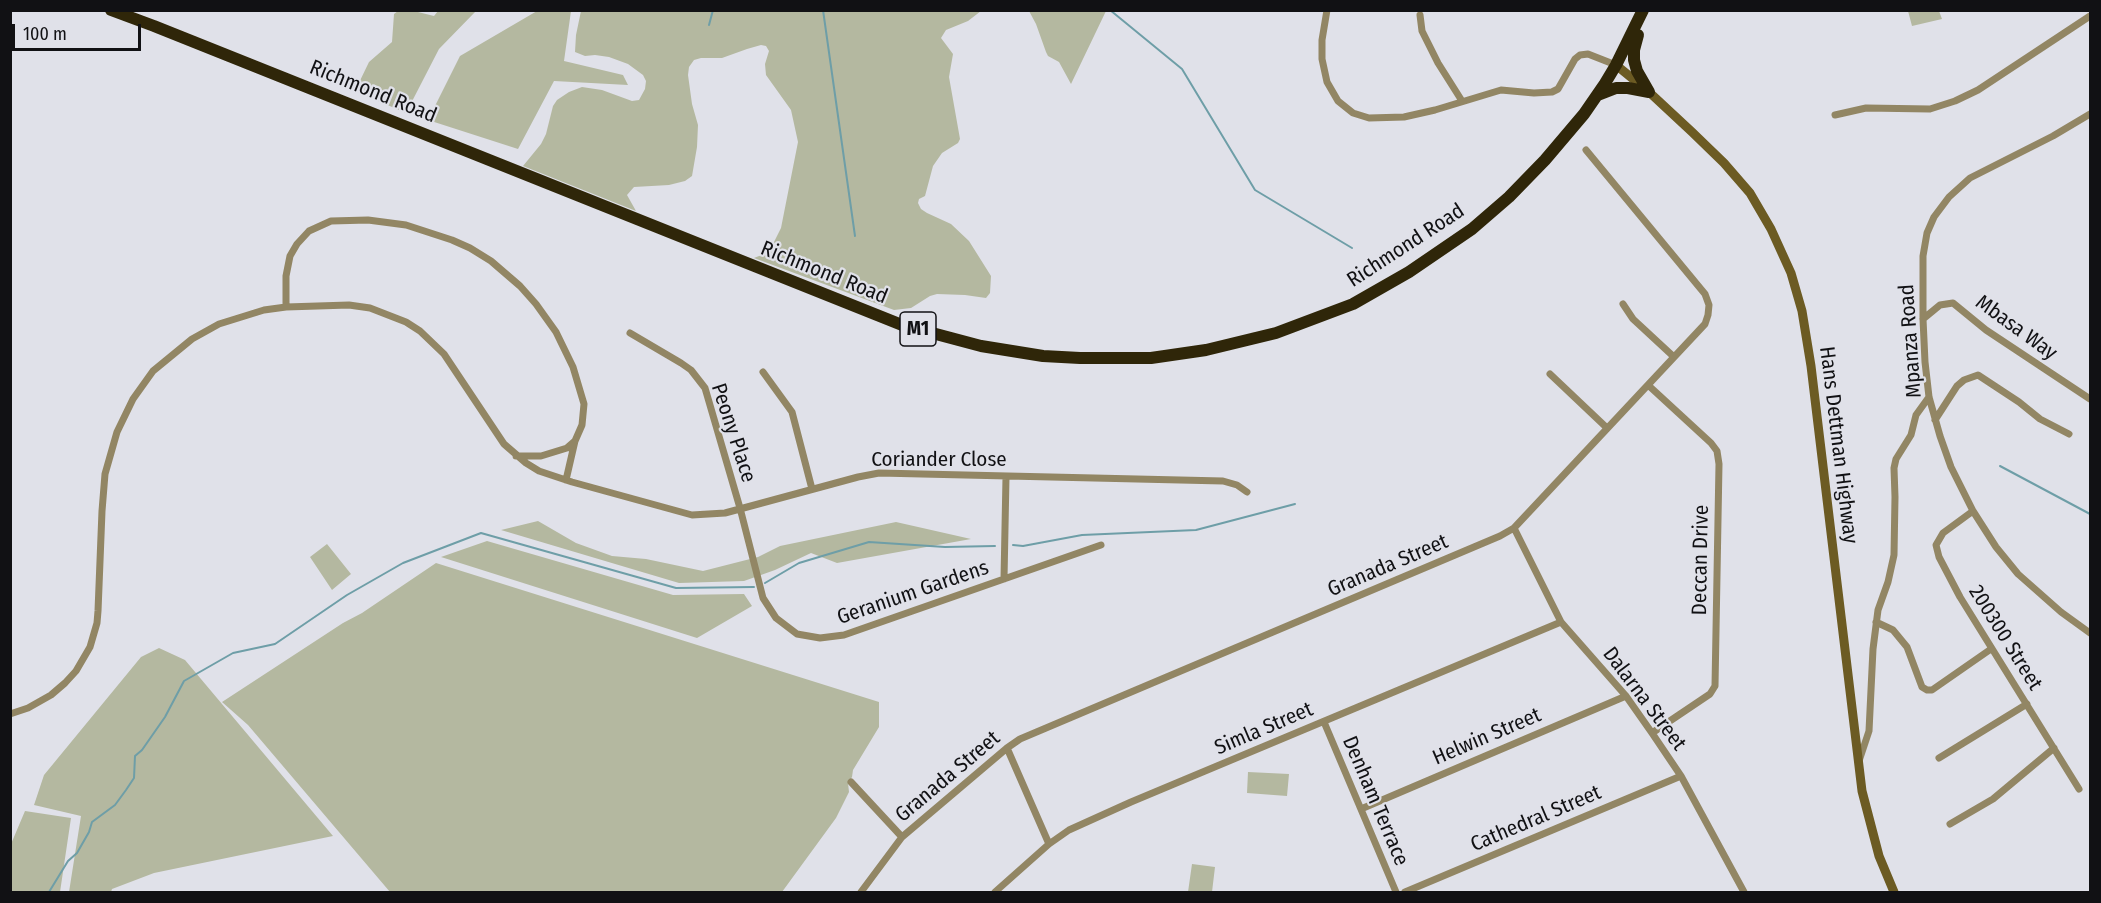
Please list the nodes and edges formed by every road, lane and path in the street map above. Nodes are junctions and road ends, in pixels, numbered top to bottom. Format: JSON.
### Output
{"nodes":[{"id":1,"x":111,"y":10,"type":"edge"},
{"id":2,"x":1328,"y":10,"type":"edge"},
{"id":3,"x":1644,"y":10,"type":"edge"},
{"id":4,"x":1420,"y":15,"type":"dead end"},
{"id":5,"x":2091,"y":16,"type":"edge"},
{"id":6,"x":1616,"y":65,"type":"junction"},
{"id":7,"x":1649,"y":92,"type":"junction"},
{"id":8,"x":1596,"y":96,"type":"junction"},
{"id":9,"x":1462,"y":101,"type":"junction"},
{"id":10,"x":2091,"y":114,"type":"edge"},
{"id":11,"x":1835,"y":115,"type":"dead end"},
{"id":12,"x":1586,"y":150,"type":"dead end"},
{"id":13,"x":1623,"y":304,"type":"dead end"},
{"id":14,"x":286,"y":307,"type":"junction"},
{"id":15,"x":1923,"y":319,"type":"junction"},
{"id":16,"x":630,"y":333,"type":"dead end"},
{"id":17,"x":1674,"y":357,"type":"junction"},
{"id":18,"x":763,"y":372,"type":"dead end"},
{"id":19,"x":1550,"y":374,"type":"dead end"},
{"id":20,"x":1648,"y":385,"type":"junction"},
{"id":21,"x":1929,"y":397,"type":"junction"},
{"id":22,"x":2091,"y":399,"type":"edge"},
{"id":23,"x":1935,"y":420,"type":"junction"},
{"id":24,"x":1608,"y":428,"type":"junction"},
{"id":25,"x":2069,"y":434,"type":"dead end"},
{"id":26,"x":576,"y":441,"type":"junction"},
{"id":27,"x":516,"y":456,"type":"junction"},
{"id":28,"x":1006,"y":477,"type":"junction"},
{"id":29,"x":566,"y":480,"type":"junction"},
{"id":30,"x":812,"y":489,"type":"junction"},
{"id":31,"x":1247,"y":492,"type":"dead end"},
{"id":32,"x":740,"y":508,"type":"junction"},
{"id":33,"x":1973,"y":511,"type":"junction"},
{"id":34,"x":1514,"y":528,"type":"junction"},
{"id":35,"x":1101,"y":545,"type":"dead end"},
{"id":36,"x":1004,"y":579,"type":"junction"},
{"id":37,"x":1561,"y":622,"type":"junction"},
{"id":38,"x":1876,"y":622,"type":"junction"},
{"id":39,"x":2091,"y":633,"type":"edge"},
{"id":40,"x":1991,"y":649,"type":"junction"},
{"id":41,"x":1626,"y":696,"type":"junction"},
{"id":42,"x":2027,"y":704,"type":"junction"},
{"id":43,"x":10,"y":714,"type":"edge"},
{"id":44,"x":1324,"y":722,"type":"junction"},
{"id":45,"x":1652,"y":733,"type":"junction"},
{"id":46,"x":1007,"y":748,"type":"junction"},
{"id":47,"x":2054,"y":748,"type":"junction"},
{"id":48,"x":1939,"y":758,"type":"dead end"},
{"id":49,"x":1859,"y":761,"type":"junction"},
{"id":50,"x":1680,"y":776,"type":"junction"},
{"id":51,"x":851,"y":782,"type":"dead end"},
{"id":52,"x":2079,"y":789,"type":"dead end"},
{"id":53,"x":1361,"y":808,"type":"junction"},
{"id":54,"x":1950,"y":824,"type":"dead end"},
{"id":55,"x":902,"y":837,"type":"junction"},
{"id":56,"x":1049,"y":844,"type":"junction"},
{"id":57,"x":861,"y":892,"type":"edge"},
{"id":58,"x":995,"y":892,"type":"edge"},
{"id":59,"x":1396,"y":892,"type":"edge"},
{"id":60,"x":1405,"y":892,"type":"edge"},
{"id":61,"x":1744,"y":892,"type":"edge"},
{"id":62,"x":1894,"y":892,"type":"edge"}],
"edges":[{"from":1,"to":8,"type":"highway","name":"Richmond Road","number":"M1"},
{"from":2,"to":9,"type":"street"},
{"from":3,"to":6,"type":"highway","name":"Richmond Road","number":"M1"},
{"from":3,"to":7,"type":"highway"},
{"from":4,"to":9,"type":"street"},
{"from":5,"to":11,"type":"street"},
{"from":6,"to":7,"type":"street","name":"Hans Dettman Highway"},
{"from":6,"to":8,"type":"highway","name":"Richmond Road","number":"M1"},
{"from":6,"to":9,"type":"street"},
{"from":7,"to":8,"type":"highway"},
{"from":7,"to":49,"type":"street","name":"Hans Dettman Highway"},
{"from":10,"to":15,"type":"street","name":"Mpanza Road"},
{"from":12,"to":17,"type":"street","name":"Granada Street"},
{"from":13,"to":17,"type":"street"},
{"from":14,"to":26,"type":"street"},
{"from":14,"to":27,"type":"street","name":"Coriander Close"},
{"from":14,"to":43,"type":"street","name":"Coriander Close"},
{"from":15,"to":21,"type":"street","name":"Mpanza Road"},
{"from":15,"to":22,"type":"street","name":"Mbasa Way"},
{"from":16,"to":32,"type":"street","name":"Peony Place"},
{"from":17,"to":20,"type":"street","name":"Granada Street"},
{"from":18,"to":30,"type":"street"},
{"from":19,"to":24,"type":"street"},
{"from":20,"to":24,"type":"street","name":"Granada Street"},
{"from":20,"to":45,"type":"street","name":"Deccan Drive"},
{"from":21,"to":23,"type":"street","name":"Mpanza Road"},
{"from":21,"to":38,"type":"street"},
{"from":23,"to":25,"type":"street"},
{"from":23,"to":33,"type":"street","name":"Mpanza Road"},
{"from":24,"to":34,"type":"street","name":"Granada Street"},
{"from":26,"to":27,"type":"street"},
{"from":26,"to":29,"type":"street"},
{"from":27,"to":29,"type":"street","name":"Coriander Close"},
{"from":28,"to":30,"type":"street","name":"Coriander Close"},
{"from":28,"to":31,"type":"street","name":"Coriander Close"},
{"from":28,"to":36,"type":"street","name":"Geranium Gardens"},
{"from":29,"to":32,"type":"street","name":"Coriander Close"},
{"from":30,"to":32,"type":"street","name":"Coriander Close"},
{"from":32,"to":36,"type":"street","name":"Geranium Gardens"},
{"from":33,"to":39,"type":"street","name":"Mpanza Road"},
{"from":33,"to":40,"type":"street","name":"200300 Street"},
{"from":34,"to":37,"type":"street","name":"Dalarna Street"},
{"from":34,"to":46,"type":"street","name":"Granada Street"},
{"from":35,"to":36,"type":"street","name":"Geranium Gardens"},
{"from":37,"to":41,"type":"street","name":"Dalarna Street"},
{"from":37,"to":44,"type":"street","name":"Simla Street"},
{"from":38,"to":40,"type":"street"},
{"from":38,"to":49,"type":"street"},
{"from":40,"to":42,"type":"street","name":"200300 Street"},
{"from":41,"to":45,"type":"street","name":"Dalarna Street"},
{"from":41,"to":53,"type":"street","name":"Helwin Street"},
{"from":42,"to":47,"type":"street","name":"200300 Street"},
{"from":42,"to":48,"type":"street"},
{"from":44,"to":53,"type":"street","name":"Denham Terrace"},
{"from":44,"to":56,"type":"street","name":"Simla Street"},
{"from":45,"to":50,"type":"street","name":"Dalarna Street"},
{"from":46,"to":55,"type":"street","name":"Granada Street"},
{"from":46,"to":56,"type":"street"},
{"from":47,"to":52,"type":"street","name":"200300 Street"},
{"from":47,"to":54,"type":"street"},
{"from":49,"to":62,"type":"street","name":"Hans Dettman Highway"},
{"from":50,"to":60,"type":"street","name":"Cathedral Street"},
{"from":50,"to":61,"type":"street","name":"Dalarna Street"},
{"from":51,"to":55,"type":"street"},
{"from":53,"to":59,"type":"street","name":"Denham Terrace"},
{"from":55,"to":57,"type":"street","name":"Granada Street"},
{"from":56,"to":58,"type":"street","name":"Simla Street"}]}
